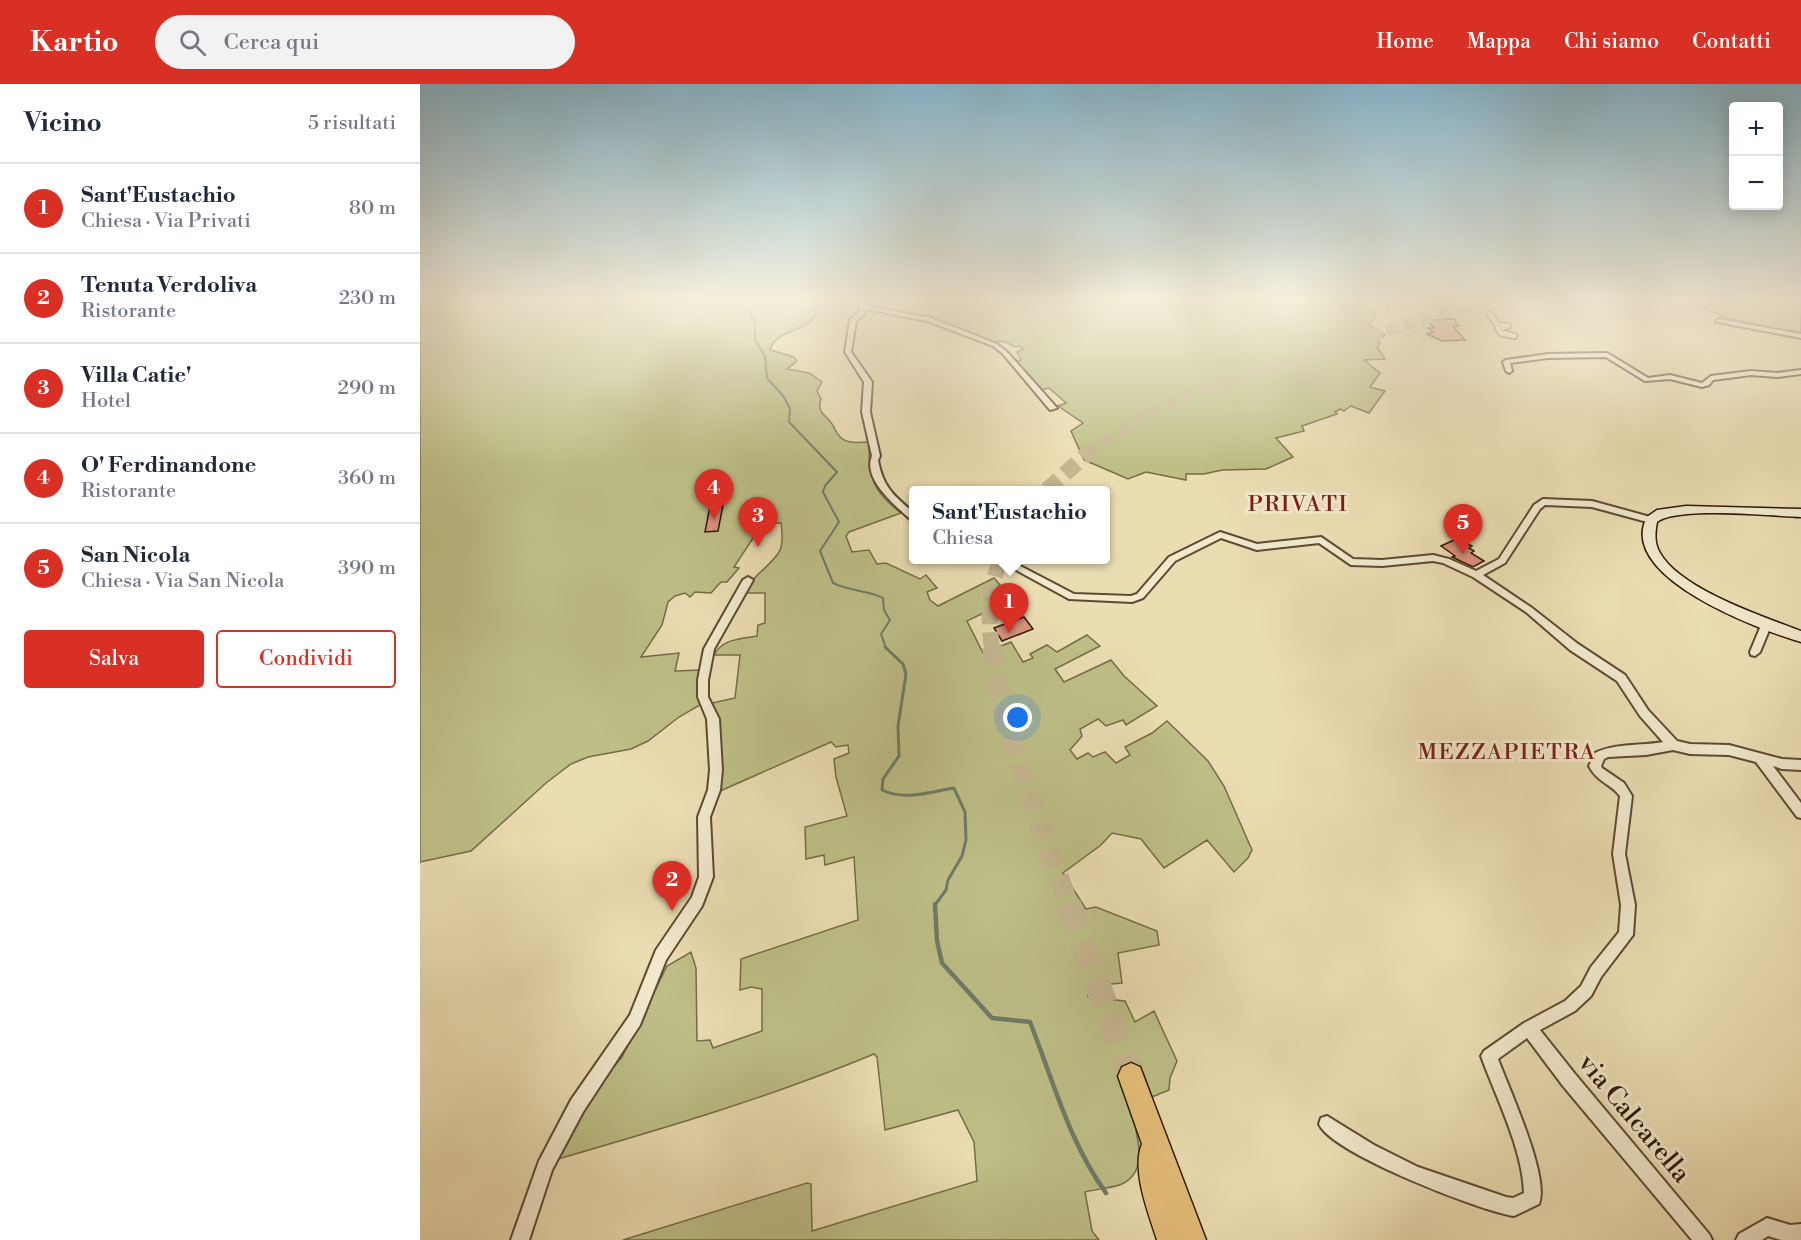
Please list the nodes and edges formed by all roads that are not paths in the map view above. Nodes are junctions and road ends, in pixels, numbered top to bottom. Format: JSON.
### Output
{"nodes":[{"id":1,"x":850,"y":355,"type":"edge"},
{"id":2,"x":1007,"y":355,"type":"edge"},
{"id":3,"x":1577,"y":355,"type":"edge"},
{"id":4,"x":1607,"y":355,"type":"edge"},
{"id":5,"x":1509,"y":371,"type":"dead end"},
{"id":6,"x":1801,"y":372,"type":"edge"},
{"id":7,"x":1053,"y":408,"type":"dead end"},
{"id":8,"x":1801,"y":513,"type":"edge"},
{"id":9,"x":909,"y":515,"type":"edge"},
{"id":10,"x":1651,"y":520,"type":"junction"},
{"id":11,"x":1010,"y":564,"type":"edge"},
{"id":12,"x":1476,"y":575,"type":"junction"},
{"id":13,"x":748,"y":580,"type":"dead end"},
{"id":14,"x":1767,"y":623,"type":"junction"},
{"id":15,"x":1801,"y":637,"type":"edge"},
{"id":16,"x":1755,"y":652,"type":"dead end"},
{"id":17,"x":1673,"y":745,"type":"junction"},
{"id":18,"x":1760,"y":758,"type":"junction"},
{"id":19,"x":1801,"y":765,"type":"edge"},
{"id":20,"x":1801,"y":813,"type":"edge"},
{"id":21,"x":1529,"y":1028,"type":"junction"},
{"id":22,"x":1131,"y":1076,"type":"tunnel mouth"},
{"id":23,"x":1146,"y":1117,"type":"junction"},
{"id":24,"x":1327,"y":1124,"type":"dead end"},
{"id":25,"x":1801,"y":1233,"type":"edge"},
{"id":26,"x":520,"y":1240,"type":"edge"},
{"id":27,"x":1172,"y":1240,"type":"edge"},
{"id":28,"x":1191,"y":1240,"type":"edge"},
{"id":29,"x":1703,"y":1240,"type":"edge"},
{"id":30,"x":1745,"y":1240,"type":"edge"}],
"edges":[{"from":1,"to":9,"type":"street"},
{"from":2,"to":7,"type":"street"},
{"from":3,"to":5,"type":"street"},
{"from":4,"to":6,"type":"street"},
{"from":8,"to":10,"type":"main road"},
{"from":10,"to":12,"type":"street"},
{"from":10,"to":14,"type":"main road"},
{"from":11,"to":12,"type":"street"},
{"from":12,"to":17,"type":"street"},
{"from":13,"to":26,"type":"street"},
{"from":14,"to":15,"type":"main road"},
{"from":14,"to":16,"type":"street"},
{"from":17,"to":18,"type":"street"},
{"from":17,"to":21,"type":"street"},
{"from":18,"to":19,"type":"street"},
{"from":18,"to":20,"type":"street"},
{"from":21,"to":24,"type":"street"},
{"from":21,"to":29,"type":"street","name":"via Calcarella"},
{"from":22,"to":23,"type":"highway"},
{"from":23,"to":27,"type":"highway"},
{"from":23,"to":28,"type":"highway"},
{"from":25,"to":30,"type":"street"}]}
